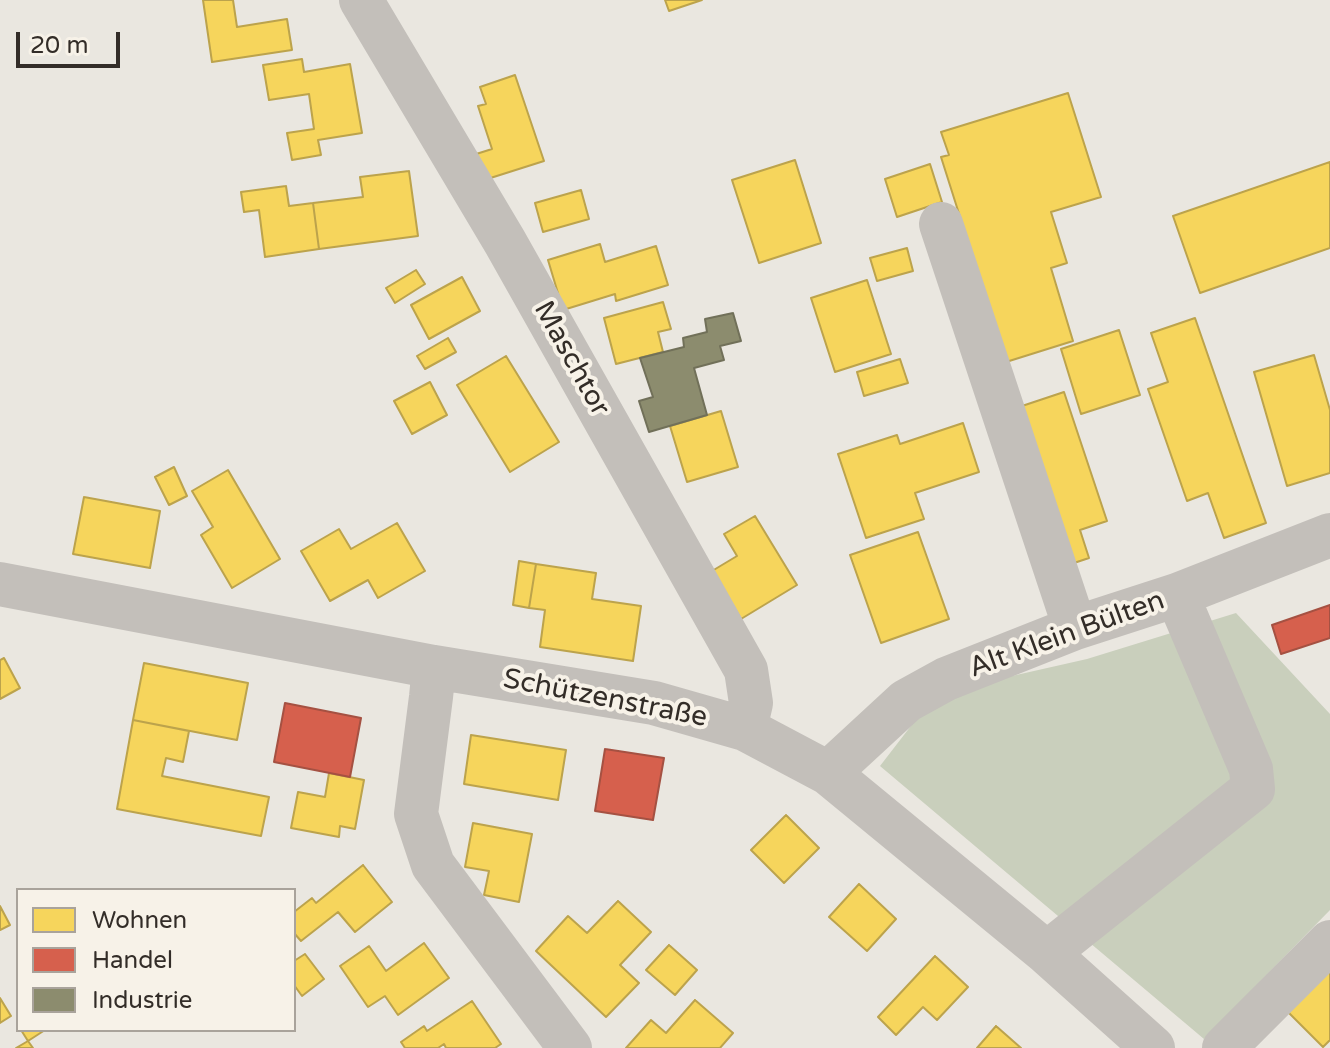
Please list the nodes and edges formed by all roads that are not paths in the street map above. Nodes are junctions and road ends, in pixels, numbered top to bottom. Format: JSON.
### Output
{"nodes":[{"id":1,"x":361,"y":0,"type":"edge"},
{"id":2,"x":941,"y":224,"type":"dead end"},
{"id":3,"x":1330,"y":535,"type":"edge"},
{"id":4,"x":0,"y":584,"type":"edge"},
{"id":5,"x":1177,"y":595,"type":"junction"},
{"id":6,"x":1075,"y":628,"type":"junction"},
{"id":7,"x":434,"y":667,"type":"junction"},
{"id":8,"x":745,"y":729,"type":"junction"},
{"id":9,"x":828,"y":773,"type":"junction"},
{"id":10,"x":1330,"y":942,"type":"edge"},
{"id":11,"x":1047,"y":953,"type":"junction"},
{"id":12,"x":570,"y":1048,"type":"edge"},
{"id":13,"x":1153,"y":1048,"type":"edge"},
{"id":14,"x":1224,"y":1048,"type":"edge"}],
"edges":[{"from":1,"to":8,"type":"street","name":"Maschtor"},
{"from":2,"to":6,"type":"street"},
{"from":3,"to":5,"type":"street","name":"Alt Klein Bülten"},
{"from":4,"to":7,"type":"street","name":"Schützenstraße"},
{"from":5,"to":6,"type":"street","name":"Alt Klein Bülten"},
{"from":5,"to":11,"type":"street"},
{"from":6,"to":9,"type":"street","name":"Alt Klein Bülten"},
{"from":7,"to":8,"type":"street","name":"Schützenstraße"},
{"from":7,"to":12,"type":"street"},
{"from":8,"to":9,"type":"street","name":"Schützenstraße"},
{"from":9,"to":11,"type":"street","name":"Schützenstraße"},
{"from":10,"to":14,"type":"street"},
{"from":11,"to":13,"type":"street","name":"Schützenstraße"}]}
